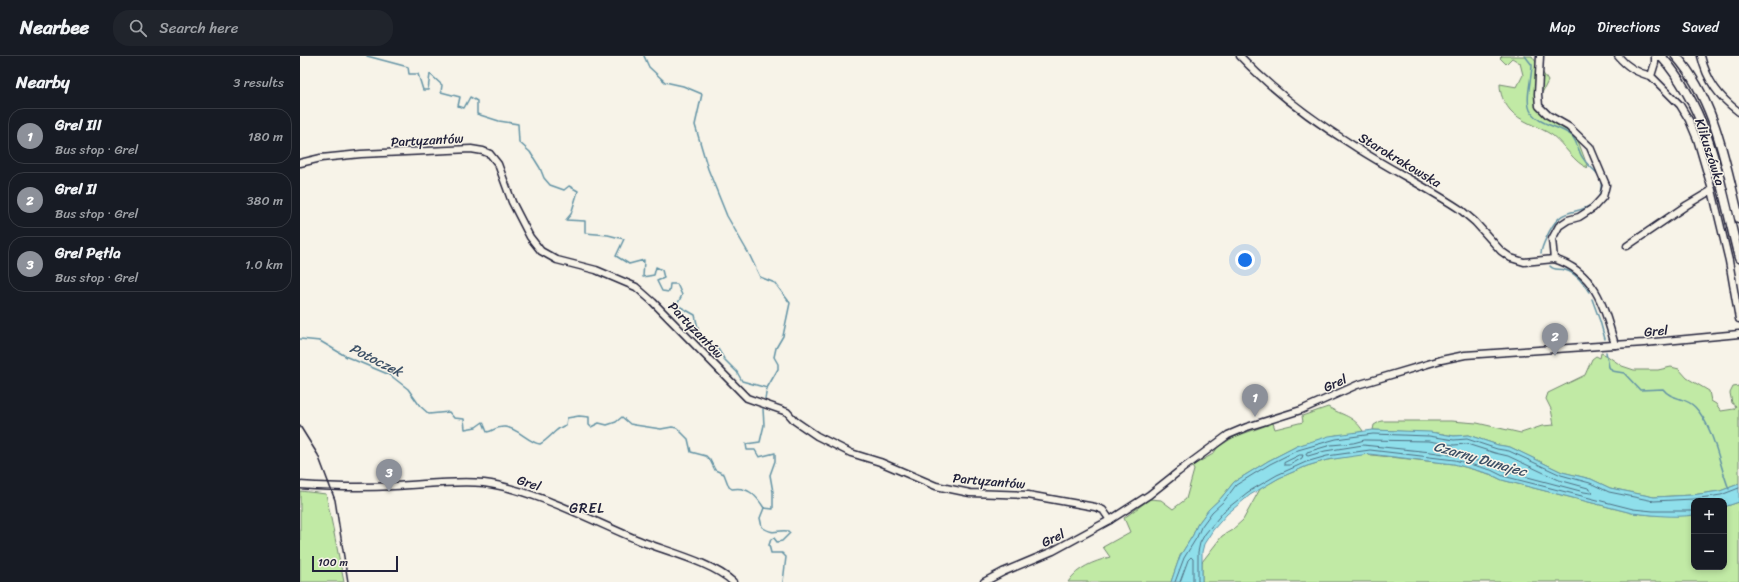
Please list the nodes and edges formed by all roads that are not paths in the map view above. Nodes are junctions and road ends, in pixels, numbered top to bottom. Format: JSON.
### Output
{"nodes":[{"id":1,"x":1240,"y":56,"type":"edge"},
{"id":2,"x":1540,"y":56,"type":"edge"},
{"id":3,"x":1618,"y":56,"type":"edge"},
{"id":4,"x":1655,"y":56,"type":"edge"},
{"id":5,"x":1676,"y":56,"type":"edge"},
{"id":6,"x":1701,"y":56,"type":"edge"},
{"id":7,"x":1663,"y":58,"type":"edge"},
{"id":8,"x":1655,"y":63,"type":"junction"},
{"id":9,"x":1651,"y":76,"type":"junction"},
{"id":10,"x":1739,"y":112,"type":"edge"},
{"id":11,"x":300,"y":163,"type":"edge"},
{"id":12,"x":1712,"y":190,"type":"junction"},
{"id":13,"x":1739,"y":218,"type":"edge"},
{"id":14,"x":1627,"y":246,"type":"dead end"},
{"id":15,"x":1739,"y":258,"type":"edge"},
{"id":16,"x":1554,"y":259,"type":"junction"},
{"id":17,"x":1739,"y":319,"type":"edge"},
{"id":18,"x":1739,"y":334,"type":"edge"},
{"id":19,"x":1614,"y":345,"type":"junction"},
{"id":20,"x":300,"y":485,"type":"edge"},
{"id":21,"x":1110,"y":520,"type":"junction"},
{"id":22,"x":733,"y":582,"type":"edge"},
{"id":23,"x":984,"y":582,"type":"edge"}],
"edges":[{"from":1,"to":16,"type":"street","name":"Starokrakowska"},
{"from":2,"to":16,"type":"street"},
{"from":3,"to":9,"type":"street","name":"Klikuszówka"},
{"from":4,"to":8,"type":"street"},
{"from":5,"to":13,"type":"main road"},
{"from":6,"to":10,"type":"street"},
{"from":7,"to":8,"type":"street"},
{"from":7,"to":15,"type":"main road"},
{"from":8,"to":9,"type":"street"},
{"from":9,"to":12,"type":"street","name":"Klikuszówka"},
{"from":11,"to":21,"type":"street","name":"Partyzantów"},
{"from":12,"to":14,"type":"street"},
{"from":12,"to":17,"type":"street","name":"Klikuszówka"},
{"from":16,"to":19,"type":"street","name":"Starokrakowska"},
{"from":18,"to":19,"type":"street","name":"Grel"},
{"from":19,"to":21,"type":"street","name":"Grel"},
{"from":20,"to":22,"type":"street","name":"Grel"},
{"from":21,"to":23,"type":"street","name":"Grel"}]}
